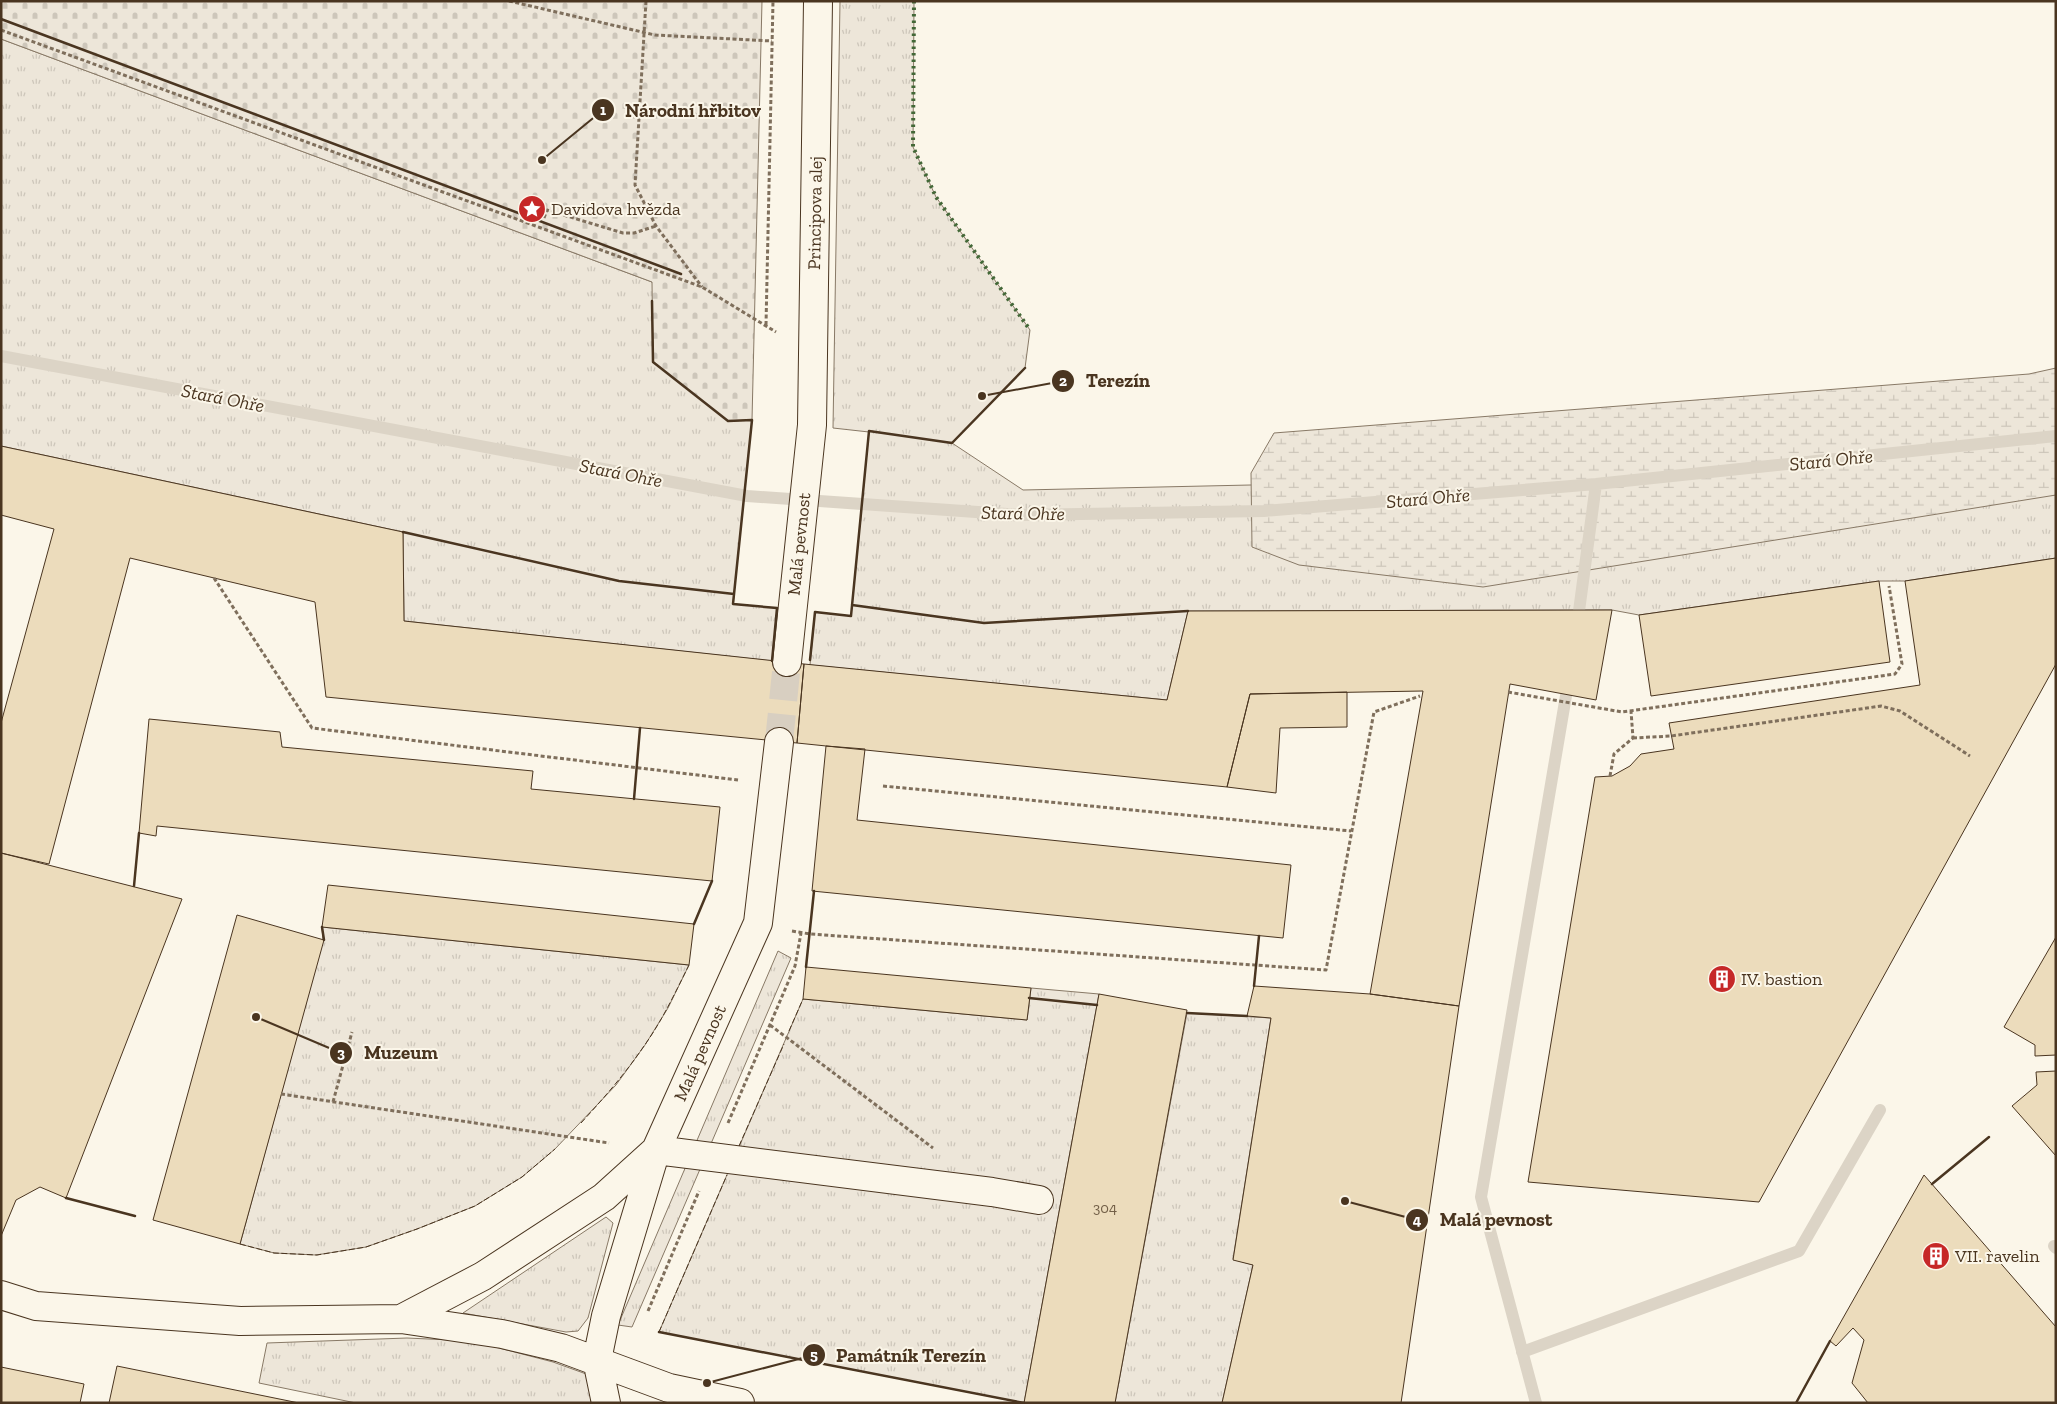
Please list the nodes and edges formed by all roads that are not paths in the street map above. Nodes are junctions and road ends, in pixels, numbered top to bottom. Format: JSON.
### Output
{"nodes":[{"id":1,"x":818,"y":1,"type":"edge"},
{"id":2,"x":812,"y":425,"type":"joint"},
{"id":3,"x":787,"y":662,"type":"tunnel mouth"},
{"id":4,"x":779,"y":742,"type":"tunnel mouth"},
{"id":5,"x":656,"y":1150,"type":"junction"},
{"id":6,"x":1039,"y":1200,"type":"dead end"},
{"id":7,"x":1,"y":1295,"type":"edge"},
{"id":8,"x":401,"y":1319,"type":"junction"},
{"id":9,"x":597,"y":1360,"type":"junction"},
{"id":10,"x":606,"y":1403,"type":"edge"},
{"id":11,"x":740,"y":1403,"type":"edge"}],
"edges":[{"from":1,"to":2,"type":"street","name":"Principova alej"},
{"from":2,"to":3,"type":"street","name":"Malá pevnost"},
{"from":4,"to":5,"type":"street","name":"Malá pevnost"},
{"from":5,"to":6,"type":"street"},
{"from":5,"to":8,"type":"street"},
{"from":5,"to":9,"type":"street","name":"Malá pevnost"},
{"from":7,"to":8,"type":"street"},
{"from":8,"to":9,"type":"street"},
{"from":9,"to":10,"type":"street"},
{"from":9,"to":11,"type":"street"}]}
